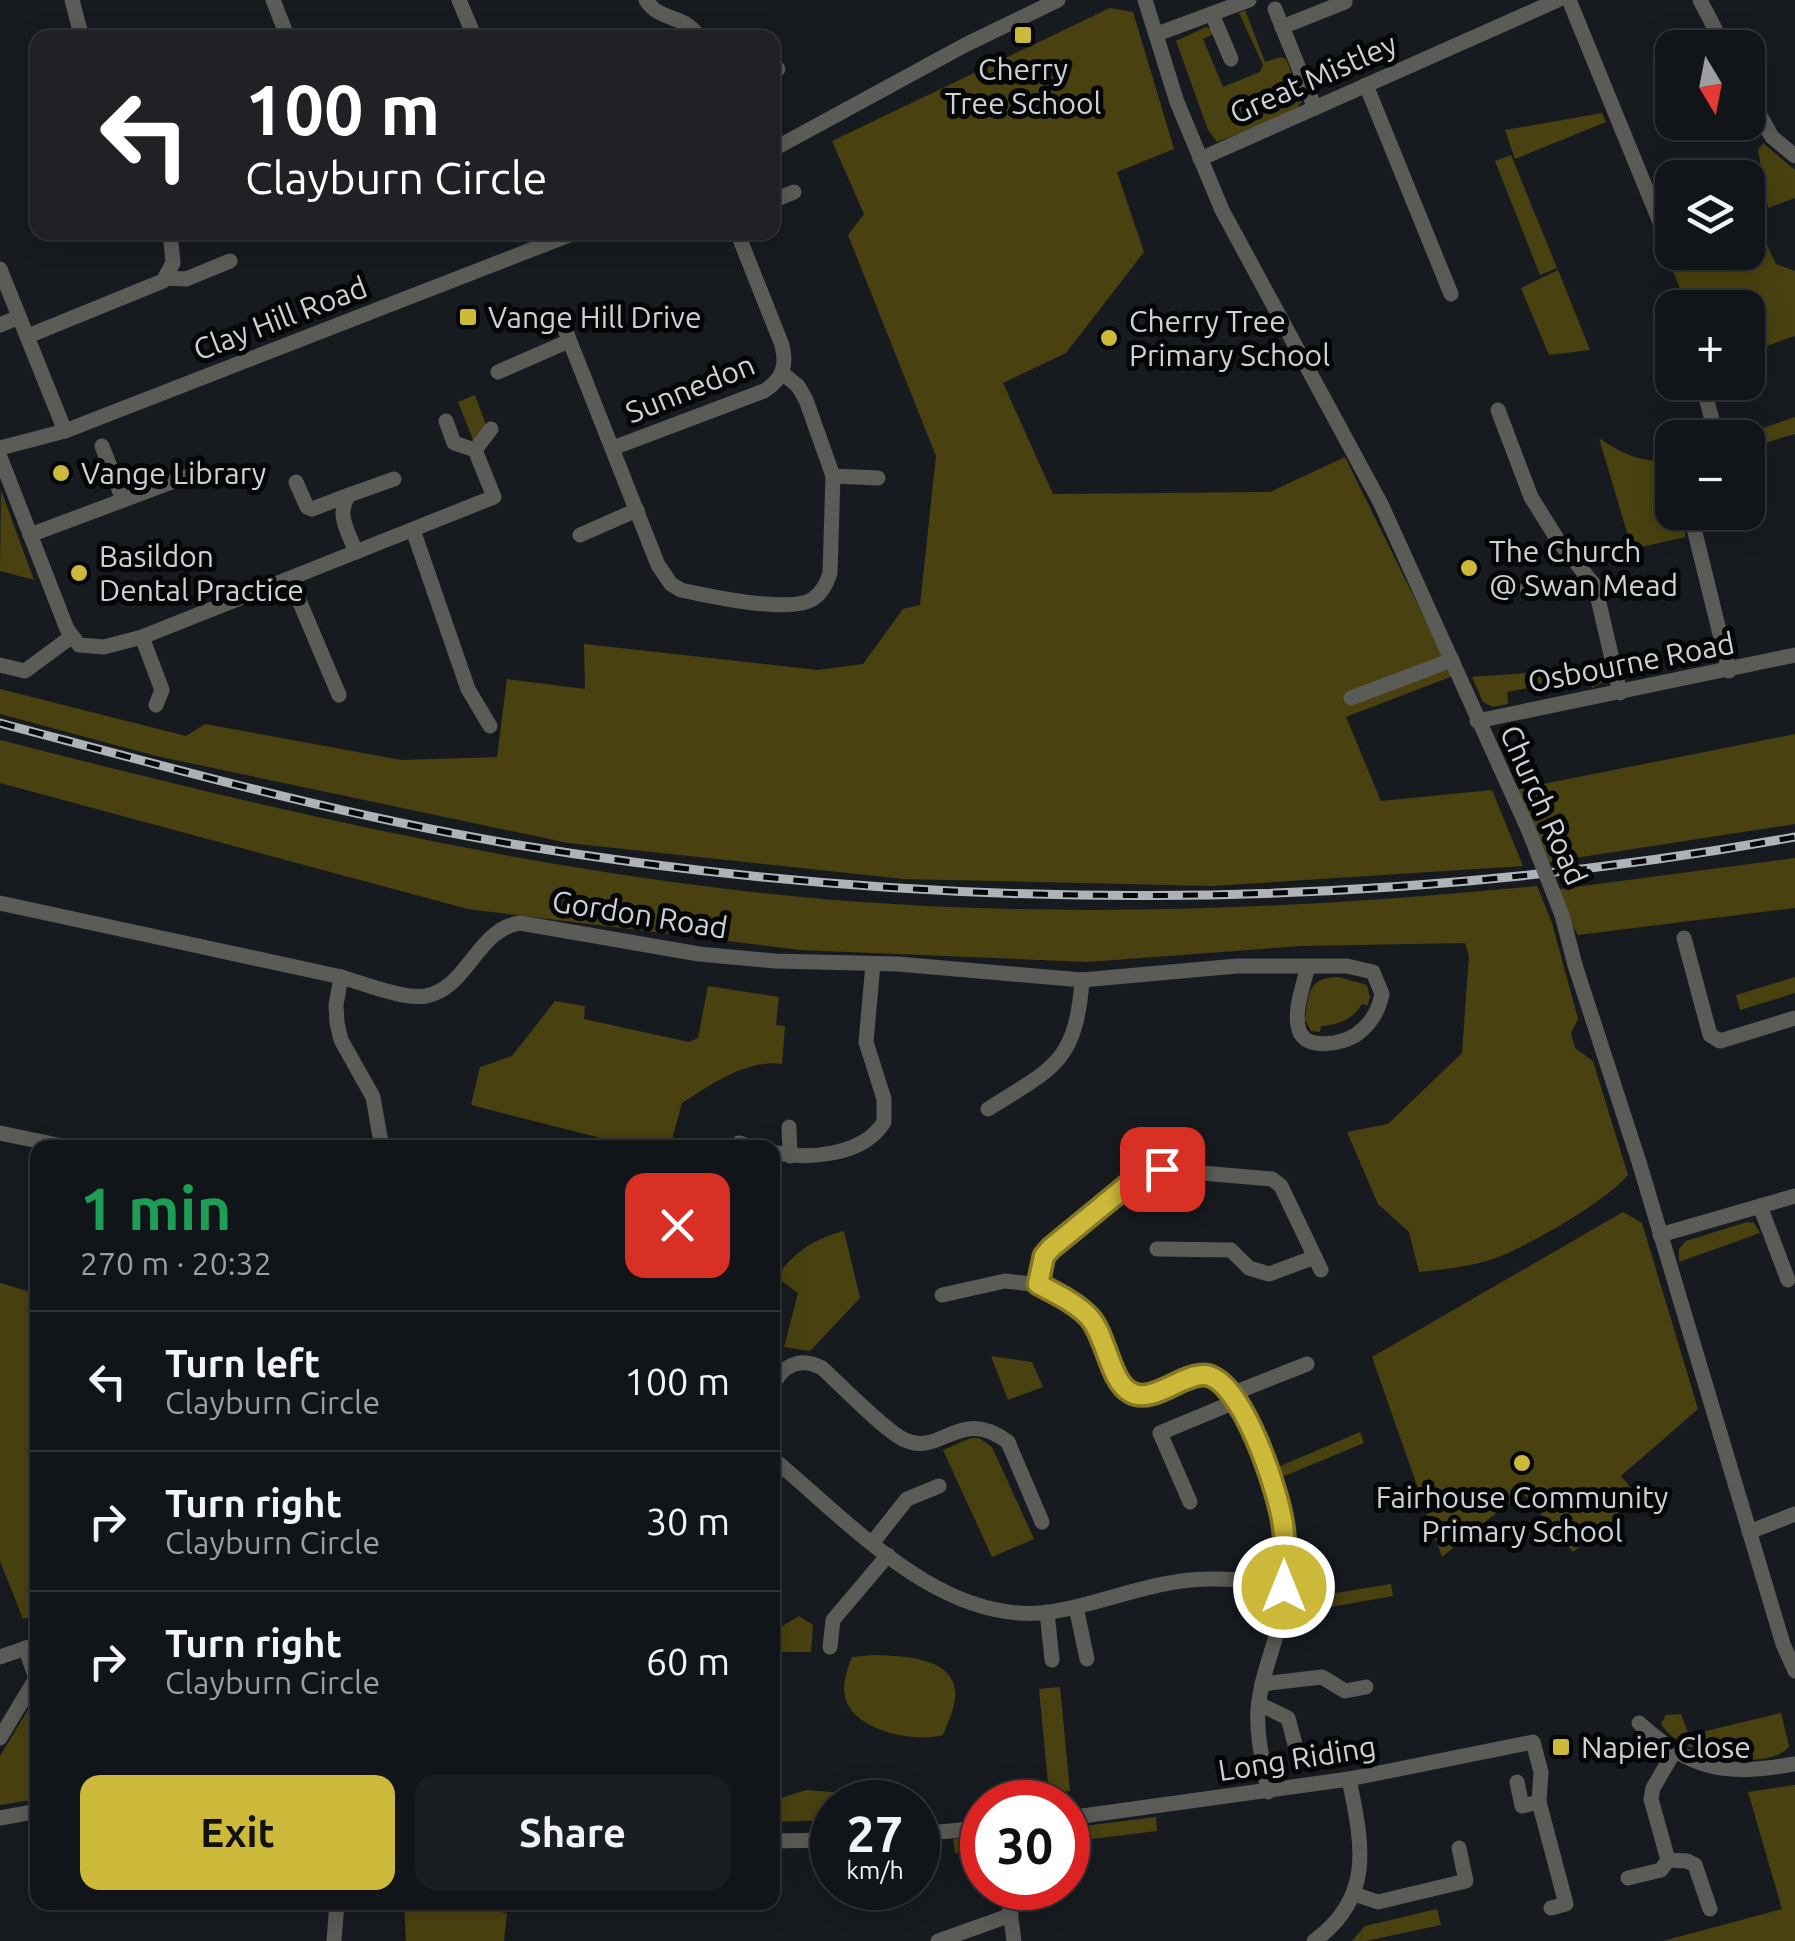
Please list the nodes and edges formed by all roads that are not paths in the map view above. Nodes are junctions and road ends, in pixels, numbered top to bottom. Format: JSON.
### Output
{"nodes":[{"id":1,"x":72,"y":0,"type":"edge"},
{"id":2,"x":273,"y":0,"type":"edge"},
{"id":3,"x":460,"y":0,"type":"edge"},
{"id":4,"x":646,"y":0,"type":"edge"},
{"id":5,"x":1058,"y":0,"type":"edge"},
{"id":6,"x":1145,"y":0,"type":"edge"},
{"id":7,"x":1249,"y":0,"type":"edge"},
{"id":8,"x":1558,"y":0,"type":"edge"},
{"id":9,"x":1569,"y":0,"type":"edge"},
{"id":10,"x":1700,"y":0,"type":"edge"},
{"id":11,"x":1345,"y":2,"type":"dead end"},
{"id":12,"x":1018,"y":8,"type":"edge"},
{"id":13,"x":1275,"y":9,"type":"dead end"},
{"id":14,"x":1212,"y":14,"type":"junction"},
{"id":15,"x":1282,"y":26,"type":"junction"},
{"id":16,"x":80,"y":30,"type":"edge"},
{"id":17,"x":285,"y":30,"type":"edge"},
{"id":18,"x":472,"y":30,"type":"edge"},
{"id":19,"x":692,"y":30,"type":"edge"},
{"id":20,"x":1715,"y":30,"type":"edge"},
{"id":21,"x":1157,"y":34,"type":"junction"},
{"id":22,"x":1231,"y":59,"type":"dead end"},
{"id":23,"x":1366,"y":84,"type":"junction"},
{"id":24,"x":1315,"y":108,"type":"junction"},
{"id":25,"x":1765,"y":124,"type":"edge"},
{"id":26,"x":780,"y":145,"type":"edge"},
{"id":27,"x":1795,"y":156,"type":"edge"},
{"id":28,"x":1200,"y":159,"type":"junction"},
{"id":29,"x":794,"y":192,"type":"dead end"},
{"id":30,"x":780,"y":197,"type":"edge"},
{"id":31,"x":1655,"y":210,"type":"edge"},
{"id":32,"x":171,"y":240,"type":"edge"},
{"id":33,"x":548,"y":240,"type":"edge"},
{"id":34,"x":739,"y":240,"type":"edge"},
{"id":35,"x":230,"y":261,"type":"dead end"},
{"id":36,"x":0,"y":269,"type":"edge"},
{"id":37,"x":165,"y":278,"type":"junction"},
{"id":38,"x":1452,"y":294,"type":"dead end"},
{"id":39,"x":19,"y":317,"type":"junction"},
{"id":40,"x":561,"y":318,"type":"dead end"},
{"id":41,"x":0,"y":326,"type":"edge"},
{"id":42,"x":28,"y":336,"type":"junction"},
{"id":43,"x":570,"y":341,"type":"junction"},
{"id":44,"x":498,"y":372,"type":"dead end"},
{"id":45,"x":782,"y":373,"type":"junction"},
{"id":46,"x":1498,"y":410,"type":"dead end"},
{"id":47,"x":446,"y":421,"type":"dead end"},
{"id":48,"x":490,"y":429,"type":"dead end"},
{"id":49,"x":65,"y":431,"type":"junction"},
{"id":50,"x":102,"y":446,"type":"dead end"},
{"id":51,"x":0,"y":448,"type":"edge"},
{"id":52,"x":613,"y":448,"type":"junction"},
{"id":53,"x":475,"y":450,"type":"junction"},
{"id":54,"x":0,"y":457,"type":"edge"},
{"id":55,"x":833,"y":476,"type":"junction"},
{"id":56,"x":185,"y":477,"type":"dead end"},
{"id":57,"x":394,"y":478,"type":"dead end"},
{"id":58,"x":878,"y":478,"type":"dead end"},
{"id":59,"x":296,"y":482,"type":"dead end"},
{"id":60,"x":349,"y":495,"type":"junction"},
{"id":61,"x":123,"y":500,"type":"junction"},
{"id":62,"x":637,"y":510,"type":"junction"},
{"id":63,"x":413,"y":530,"type":"junction"},
{"id":64,"x":1694,"y":530,"type":"edge"},
{"id":65,"x":30,"y":535,"type":"junction"},
{"id":66,"x":580,"y":535,"type":"dead end"},
{"id":67,"x":356,"y":552,"type":"junction"},
{"id":68,"x":290,"y":579,"type":"junction"},
{"id":69,"x":1592,"y":582,"type":"junction"},
{"id":70,"x":1527,"y":588,"type":"dead end"},
{"id":71,"x":72,"y":637,"type":"junction"},
{"id":72,"x":142,"y":637,"type":"junction"},
{"id":73,"x":1795,"y":655,"type":"edge"},
{"id":74,"x":1452,"y":660,"type":"junction"},
{"id":75,"x":0,"y":665,"type":"edge"},
{"id":76,"x":1729,"y":672,"type":"junction"},
{"id":77,"x":1620,"y":693,"type":"junction"},
{"id":78,"x":340,"y":695,"type":"dead end"},
{"id":79,"x":1351,"y":698,"type":"dead end"},
{"id":80,"x":156,"y":705,"type":"dead end"},
{"id":81,"x":1477,"y":720,"type":"junction"},
{"id":82,"x":490,"y":726,"type":"dead end"},
{"id":83,"x":0,"y":902,"type":"edge"},
{"id":84,"x":1684,"y":938,"type":"dead end"},
{"id":85,"x":873,"y":964,"type":"junction"},
{"id":86,"x":1308,"y":966,"type":"junction"},
{"id":87,"x":341,"y":977,"type":"junction"},
{"id":88,"x":1082,"y":980,"type":"junction"},
{"id":89,"x":1795,"y":1018,"type":"edge"},
{"id":90,"x":988,"y":1109,"type":"dead end"},
{"id":91,"x":790,"y":1127,"type":"dead end"},
{"id":92,"x":0,"y":1133,"type":"edge"},
{"id":93,"x":34,"y":1140,"type":"edge"},
{"id":94,"x":381,"y":1140,"type":"edge"},
{"id":95,"x":780,"y":1154,"type":"edge"},
{"id":96,"x":790,"y":1156,"type":"junction"},
{"id":97,"x":1795,"y":1196,"type":"edge"},
{"id":98,"x":1760,"y":1206,"type":"junction"},
{"id":99,"x":1660,"y":1236,"type":"junction"},
{"id":100,"x":1157,"y":1249,"type":"dead end"},
{"id":101,"x":1788,"y":1280,"type":"dead end"},
{"id":102,"x":1038,"y":1284,"type":"junction"},
{"id":103,"x":942,"y":1294,"type":"dead end"},
{"id":104,"x":1307,"y":1364,"type":"dead end"},
{"id":105,"x":780,"y":1375,"type":"edge"},
{"id":106,"x":1234,"y":1398,"type":"junction"},
{"id":107,"x":780,"y":1465,"type":"edge"},
{"id":108,"x":939,"y":1486,"type":"dead end"},
{"id":109,"x":1190,"y":1502,"type":"dead end"},
{"id":110,"x":1795,"y":1514,"type":"edge"},
{"id":111,"x":1042,"y":1522,"type":"dead end"},
{"id":112,"x":1749,"y":1532,"type":"junction"},
{"id":113,"x":873,"y":1542,"type":"junction"},
{"id":114,"x":888,"y":1555,"type":"junction"},
{"id":115,"x":1284,"y":1587,"type":"junction"},
{"id":116,"x":1076,"y":1607,"type":"junction"},
{"id":117,"x":1047,"y":1612,"type":"junction"},
{"id":118,"x":30,"y":1646,"type":"edge"},
{"id":119,"x":830,"y":1647,"type":"dead end"},
{"id":120,"x":0,"y":1657,"type":"edge"},
{"id":121,"x":1087,"y":1659,"type":"dead end"},
{"id":122,"x":1052,"y":1660,"type":"dead end"},
{"id":123,"x":1795,"y":1671,"type":"edge"},
{"id":124,"x":1262,"y":1684,"type":"junction"},
{"id":125,"x":1366,"y":1687,"type":"dead end"},
{"id":126,"x":30,"y":1688,"type":"edge"},
{"id":127,"x":1259,"y":1704,"type":"junction"},
{"id":128,"x":1639,"y":1722,"type":"dead end"},
{"id":129,"x":0,"y":1738,"type":"edge"},
{"id":130,"x":1297,"y":1752,"type":"dead end"},
{"id":131,"x":1674,"y":1752,"type":"junction"},
{"id":132,"x":1795,"y":1764,"type":"edge"},
{"id":133,"x":1349,"y":1780,"type":"junction"},
{"id":134,"x":1518,"y":1782,"type":"dead end"},
{"id":135,"x":1268,"y":1792,"type":"junction"},
{"id":136,"x":1539,"y":1802,"type":"junction"},
{"id":137,"x":30,"y":1813,"type":"edge"},
{"id":138,"x":1090,"y":1815,"type":"edge"},
{"id":139,"x":0,"y":1818,"type":"edge"},
{"id":140,"x":810,"y":1840,"type":"edge"},
{"id":141,"x":780,"y":1841,"type":"edge"},
{"id":142,"x":1459,"y":1848,"type":"dead end"},
{"id":143,"x":1668,"y":1860,"type":"junction"},
{"id":144,"x":1628,"y":1878,"type":"dead end"},
{"id":145,"x":1354,"y":1894,"type":"junction"},
{"id":146,"x":1551,"y":1908,"type":"dead end"},
{"id":147,"x":1710,"y":1909,"type":"dead end"},
{"id":148,"x":337,"y":1910,"type":"edge"},
{"id":149,"x":1010,"y":1910,"type":"edge"},
{"id":150,"x":1011,"y":1915,"type":"junction"},
{"id":151,"x":334,"y":1941,"type":"edge"},
{"id":152,"x":938,"y":1941,"type":"edge"},
{"id":153,"x":1014,"y":1941,"type":"edge"},
{"id":154,"x":1314,"y":1941,"type":"edge"}],
"edges":[{"from":1,"to":16,"type":"street"},
{"from":2,"to":17,"type":"street"},
{"from":3,"to":18,"type":"street"},
{"from":4,"to":19,"type":"street"},
{"from":5,"to":12,"type":"street"},
{"from":6,"to":21,"type":"street","name":"Church Road"},
{"from":7,"to":14,"type":"street"},
{"from":8,"to":23,"type":"street","name":"Great Mistley"},
{"from":9,"to":31,"type":"street"},
{"from":10,"to":20,"type":"street"},
{"from":11,"to":15,"type":"street"},
{"from":12,"to":26,"type":"street"},
{"from":13,"to":15,"type":"street"},
{"from":14,"to":21,"type":"street"},
{"from":14,"to":22,"type":"street"},
{"from":15,"to":24,"type":"street"},
{"from":21,"to":28,"type":"street","name":"Church Road"},
{"from":23,"to":24,"type":"street","name":"Great Mistley"},
{"from":23,"to":38,"type":"street"},
{"from":24,"to":28,"type":"street","name":"Great Mistley"},
{"from":25,"to":27,"type":"street"},
{"from":28,"to":74,"type":"street","name":"Church Road"},
{"from":29,"to":30,"type":"street"},
{"from":32,"to":37,"type":"street"},
{"from":33,"to":49,"type":"street","name":"Clay Hill Road"},
{"from":34,"to":45,"type":"street","name":"Sunnedon"},
{"from":35,"to":37,"type":"street"},
{"from":36,"to":39,"type":"street"},
{"from":37,"to":42,"type":"street"},
{"from":39,"to":41,"type":"street"},
{"from":39,"to":42,"type":"street"},
{"from":40,"to":43,"type":"street","name":"Sunnedon"},
{"from":42,"to":49,"type":"street"},
{"from":43,"to":44,"type":"street"},
{"from":43,"to":52,"type":"street","name":"Sunnedon"},
{"from":45,"to":52,"type":"street","name":"Sunnedon"},
{"from":45,"to":55,"type":"street","name":"Sunnedon"},
{"from":46,"to":69,"type":"street"},
{"from":47,"to":53,"type":"street"},
{"from":48,"to":53,"type":"street"},
{"from":49,"to":51,"type":"street","name":"Clay Hill Road"},
{"from":50,"to":61,"type":"street"},
{"from":52,"to":62,"type":"street","name":"Sunnedon"},
{"from":53,"to":63,"type":"street"},
{"from":54,"to":65,"type":"street"},
{"from":55,"to":58,"type":"street"},
{"from":55,"to":62,"type":"street","name":"Sunnedon"},
{"from":56,"to":61,"type":"street"},
{"from":57,"to":60,"type":"street"},
{"from":59,"to":60,"type":"street"},
{"from":60,"to":67,"type":"street"},
{"from":61,"to":65,"type":"street"},
{"from":62,"to":66,"type":"street"},
{"from":63,"to":67,"type":"street"},
{"from":63,"to":82,"type":"street"},
{"from":64,"to":76,"type":"street"},
{"from":65,"to":71,"type":"street"},
{"from":67,"to":68,"type":"street"},
{"from":68,"to":72,"type":"street"},
{"from":68,"to":78,"type":"street"},
{"from":69,"to":70,"type":"street"},
{"from":69,"to":77,"type":"street"},
{"from":71,"to":72,"type":"street"},
{"from":71,"to":75,"type":"street"},
{"from":72,"to":80,"type":"street"},
{"from":73,"to":76,"type":"street","name":"Osbourne Road"},
{"from":74,"to":79,"type":"street"},
{"from":74,"to":81,"type":"street","name":"Church Road"},
{"from":76,"to":77,"type":"street","name":"Osbourne Road"},
{"from":77,"to":81,"type":"street","name":"Osbourne Road"},
{"from":81,"to":99,"type":"street","name":"Church Road","bridge":true},
{"from":83,"to":87,"type":"street","name":"Gordon Road"},
{"from":84,"to":89,"type":"street"},
{"from":85,"to":87,"type":"street","name":"Gordon Road"},
{"from":85,"to":88,"type":"street","name":"Gordon Road"},
{"from":85,"to":96,"type":"street"},
{"from":86,"to":86,"type":"street","name":"Gordon Road"},
{"from":86,"to":88,"type":"street","name":"Gordon Road"},
{"from":87,"to":94,"type":"street"},
{"from":88,"to":90,"type":"street"},
{"from":91,"to":96,"type":"street"},
{"from":92,"to":93,"type":"street"},
{"from":95,"to":96,"type":"street"},
{"from":97,"to":98,"type":"street"},
{"from":98,"to":99,"type":"street"},
{"from":98,"to":101,"type":"street"},
{"from":99,"to":112,"type":"street","name":"Church Road"},
{"from":100,"to":102,"type":"street"},
{"from":102,"to":103,"type":"street"},
{"from":102,"to":106,"type":"street"},
{"from":104,"to":106,"type":"street"},
{"from":105,"to":111,"type":"street"},
{"from":106,"to":109,"type":"street"},
{"from":106,"to":115,"type":"street"},
{"from":107,"to":113,"type":"street"},
{"from":108,"to":113,"type":"street"},
{"from":110,"to":112,"type":"street"},
{"from":112,"to":123,"type":"street","name":"Church Road"},
{"from":113,"to":114,"type":"street"},
{"from":114,"to":117,"type":"street"},
{"from":114,"to":119,"type":"street"},
{"from":115,"to":116,"type":"street"},
{"from":115,"to":124,"type":"street"},
{"from":116,"to":117,"type":"street"},
{"from":116,"to":121,"type":"street"},
{"from":117,"to":122,"type":"street"},
{"from":118,"to":120,"type":"street"},
{"from":124,"to":125,"type":"street"},
{"from":124,"to":127,"type":"street"},
{"from":126,"to":129,"type":"street"},
{"from":127,"to":130,"type":"street"},
{"from":127,"to":135,"type":"street"},
{"from":128,"to":131,"type":"street"},
{"from":131,"to":132,"type":"street"},
{"from":131,"to":143,"type":"street"},
{"from":133,"to":135,"type":"street","name":"Long Riding"},
{"from":133,"to":136,"type":"street","name":"Long Riding"},
{"from":133,"to":145,"type":"street"},
{"from":134,"to":136,"type":"street"},
{"from":135,"to":138,"type":"street","name":"Long Riding"},
{"from":136,"to":146,"type":"street"},
{"from":137,"to":139,"type":"street"},
{"from":140,"to":141,"type":"street"},
{"from":142,"to":145,"type":"street"},
{"from":143,"to":144,"type":"street"},
{"from":143,"to":147,"type":"street"},
{"from":145,"to":154,"type":"street"},
{"from":148,"to":151,"type":"street"},
{"from":149,"to":150,"type":"street"},
{"from":150,"to":152,"type":"street"},
{"from":150,"to":153,"type":"street"}]}
